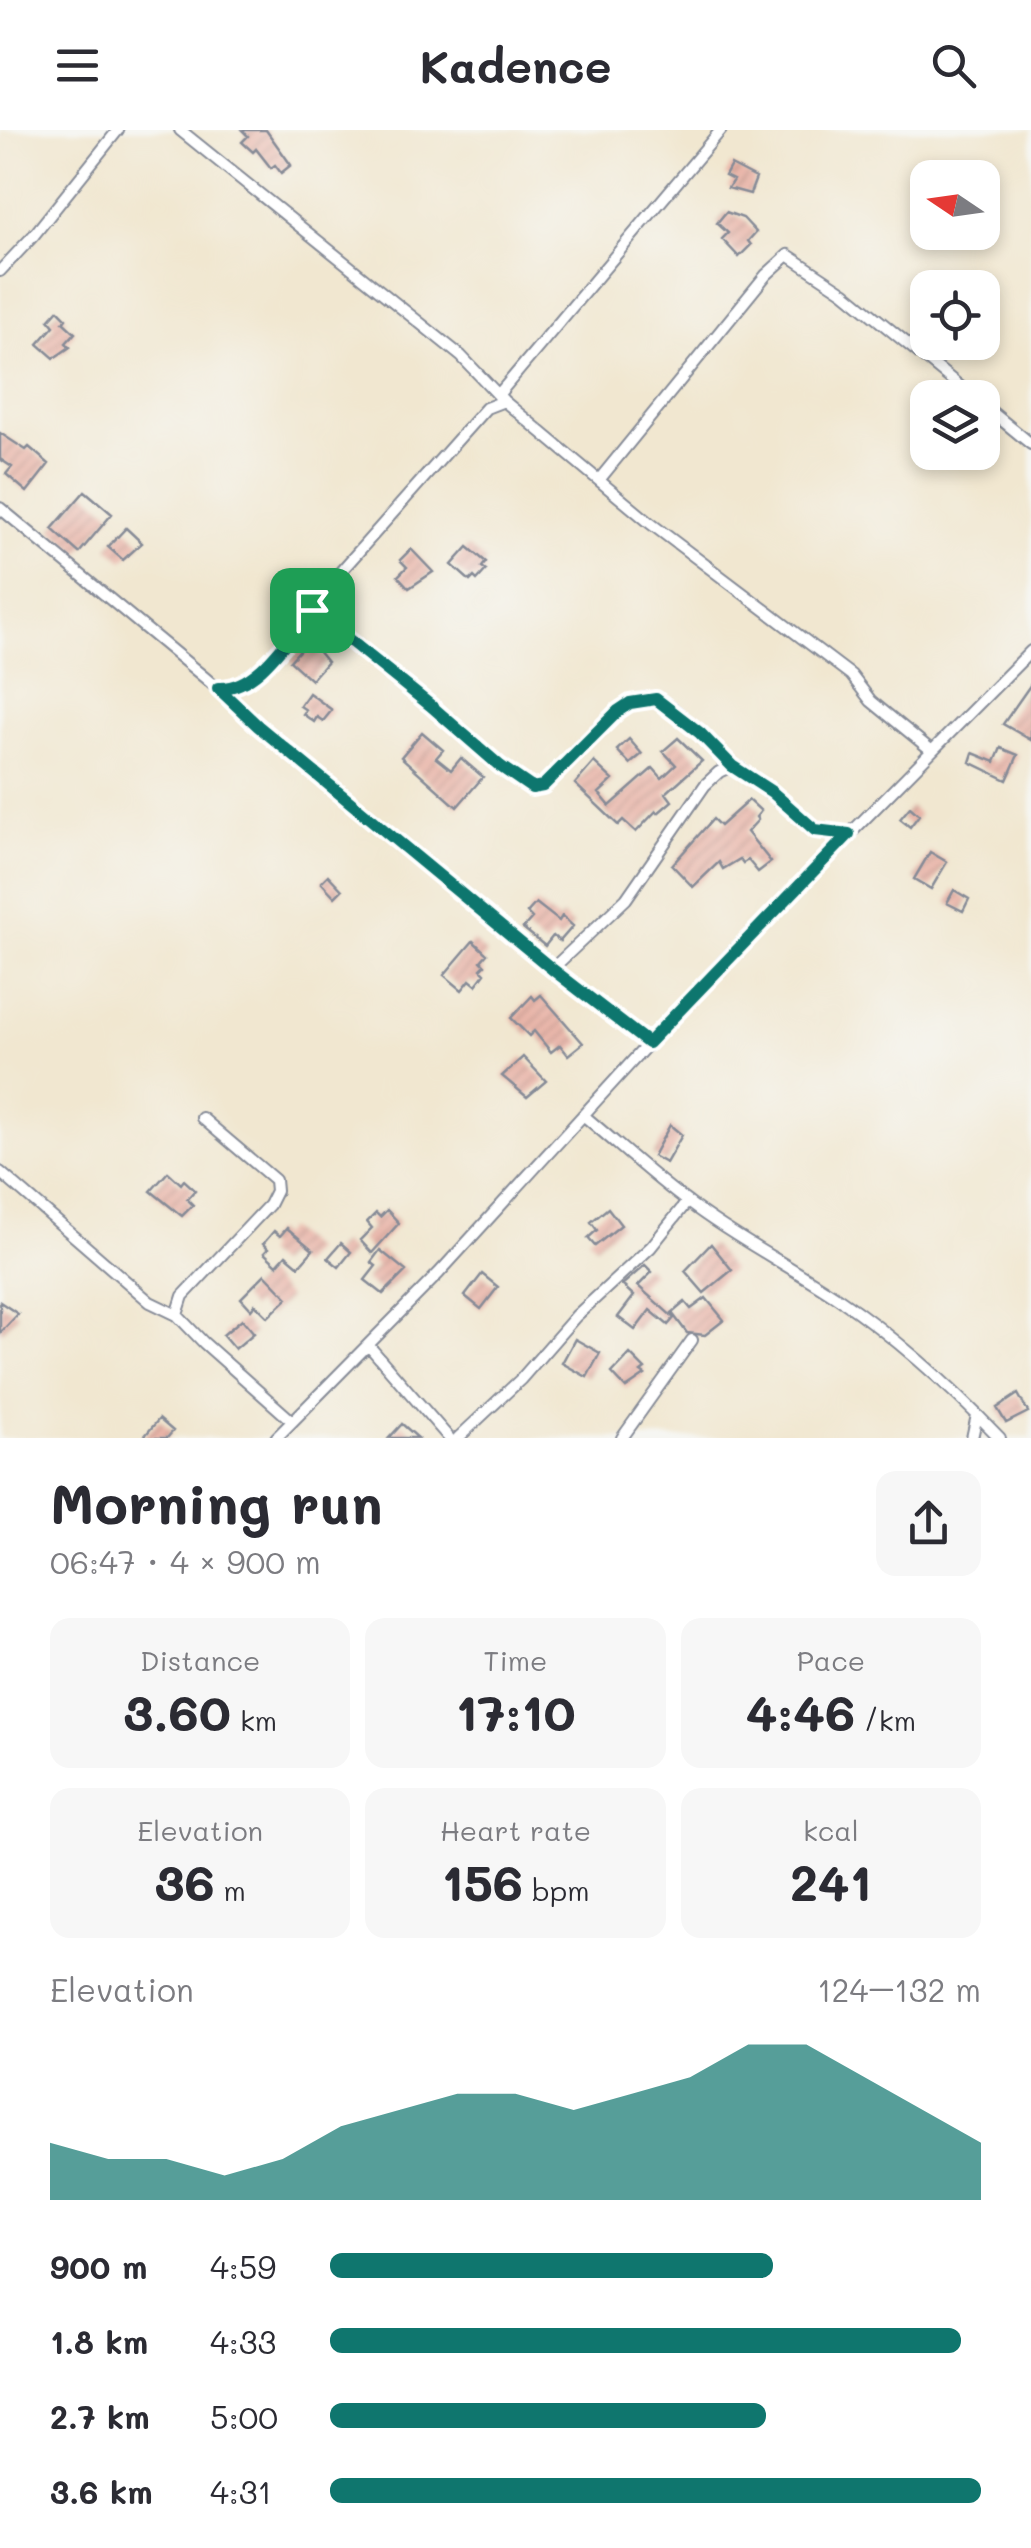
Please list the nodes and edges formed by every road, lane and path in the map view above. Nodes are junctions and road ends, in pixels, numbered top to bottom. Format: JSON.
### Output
{"nodes":[{"id":1,"x":118,"y":130,"type":"edge"},
{"id":2,"x":180,"y":130,"type":"edge"},
{"id":3,"x":722,"y":130,"type":"edge"},
{"id":4,"x":0,"y":272,"type":"edge"},
{"id":5,"x":952,"y":380,"type":"edge"},
{"id":6,"x":501,"y":398,"type":"junction"},
{"id":7,"x":1000,"y":419,"type":"edge"},
{"id":8,"x":1031,"y":444,"type":"edge"},
{"id":9,"x":600,"y":480,"type":"junction"},
{"id":10,"x":0,"y":508,"type":"edge"},
{"id":11,"x":312,"y":610,"type":"junction"},
{"id":12,"x":1031,"y":651,"type":"edge"},
{"id":13,"x":218,"y":688,"type":"junction"},
{"id":14,"x":931,"y":750,"type":"junction"},
{"id":15,"x":732,"y":766,"type":"junction"},
{"id":16,"x":822,"y":833,"type":"junction"},
{"id":17,"x":849,"y":834,"type":"junction"},
{"id":18,"x":828,"y":858,"type":"junction"},
{"id":19,"x":552,"y":969,"type":"junction"},
{"id":20,"x":648,"y":1043,"type":"junction"},
{"id":21,"x":583,"y":1114,"type":"junction"},
{"id":22,"x":202,"y":1118,"type":"dead end"},
{"id":23,"x":0,"y":1172,"type":"edge"},
{"id":24,"x":687,"y":1202,"type":"junction"},
{"id":25,"x":177,"y":1314,"type":"junction"},
{"id":26,"x":692,"y":1340,"type":"dead end"},
{"id":27,"x":370,"y":1346,"type":"junction"},
{"id":28,"x":977,"y":1414,"type":"junction"},
{"id":29,"x":292,"y":1421,"type":"junction"},
{"id":30,"x":988,"y":1426,"type":"junction"},
{"id":31,"x":973,"y":1436,"type":"edge"},
{"id":32,"x":276,"y":1438,"type":"edge"},
{"id":33,"x":449,"y":1438,"type":"edge"},
{"id":34,"x":458,"y":1438,"type":"edge"},
{"id":35,"x":622,"y":1438,"type":"edge"},
{"id":36,"x":1000,"y":1438,"type":"edge"}],
"edges":[{"from":1,"to":4,"type":"street"},
{"from":2,"to":6,"type":"street"},
{"from":3,"to":6,"type":"street"},
{"from":5,"to":9,"type":"street"},
{"from":6,"to":9,"type":"street"},
{"from":6,"to":11,"type":"street"},
{"from":7,"to":8,"type":"street"},
{"from":9,"to":14,"type":"street"},
{"from":10,"to":13,"type":"street"},
{"from":11,"to":13,"type":"street"},
{"from":11,"to":15,"type":"street"},
{"from":12,"to":14,"type":"street"},
{"from":13,"to":19,"type":"street"},
{"from":14,"to":17,"type":"street"},
{"from":15,"to":16,"type":"street"},
{"from":15,"to":19,"type":"street"},
{"from":16,"to":17,"type":"street"},
{"from":16,"to":18,"type":"street"},
{"from":17,"to":18,"type":"street"},
{"from":18,"to":20,"type":"street"},
{"from":19,"to":20,"type":"street"},
{"from":20,"to":21,"type":"street"},
{"from":21,"to":24,"type":"street"},
{"from":21,"to":27,"type":"street"},
{"from":22,"to":25,"type":"street"},
{"from":23,"to":25,"type":"street"},
{"from":24,"to":28,"type":"street"},
{"from":24,"to":34,"type":"street"},
{"from":25,"to":29,"type":"street"},
{"from":26,"to":35,"type":"street"},
{"from":27,"to":29,"type":"street"},
{"from":27,"to":33,"type":"street"},
{"from":28,"to":30,"type":"street"},
{"from":28,"to":31,"type":"street"},
{"from":29,"to":32,"type":"street"},
{"from":30,"to":31,"type":"street"},
{"from":30,"to":36,"type":"street"}]}
